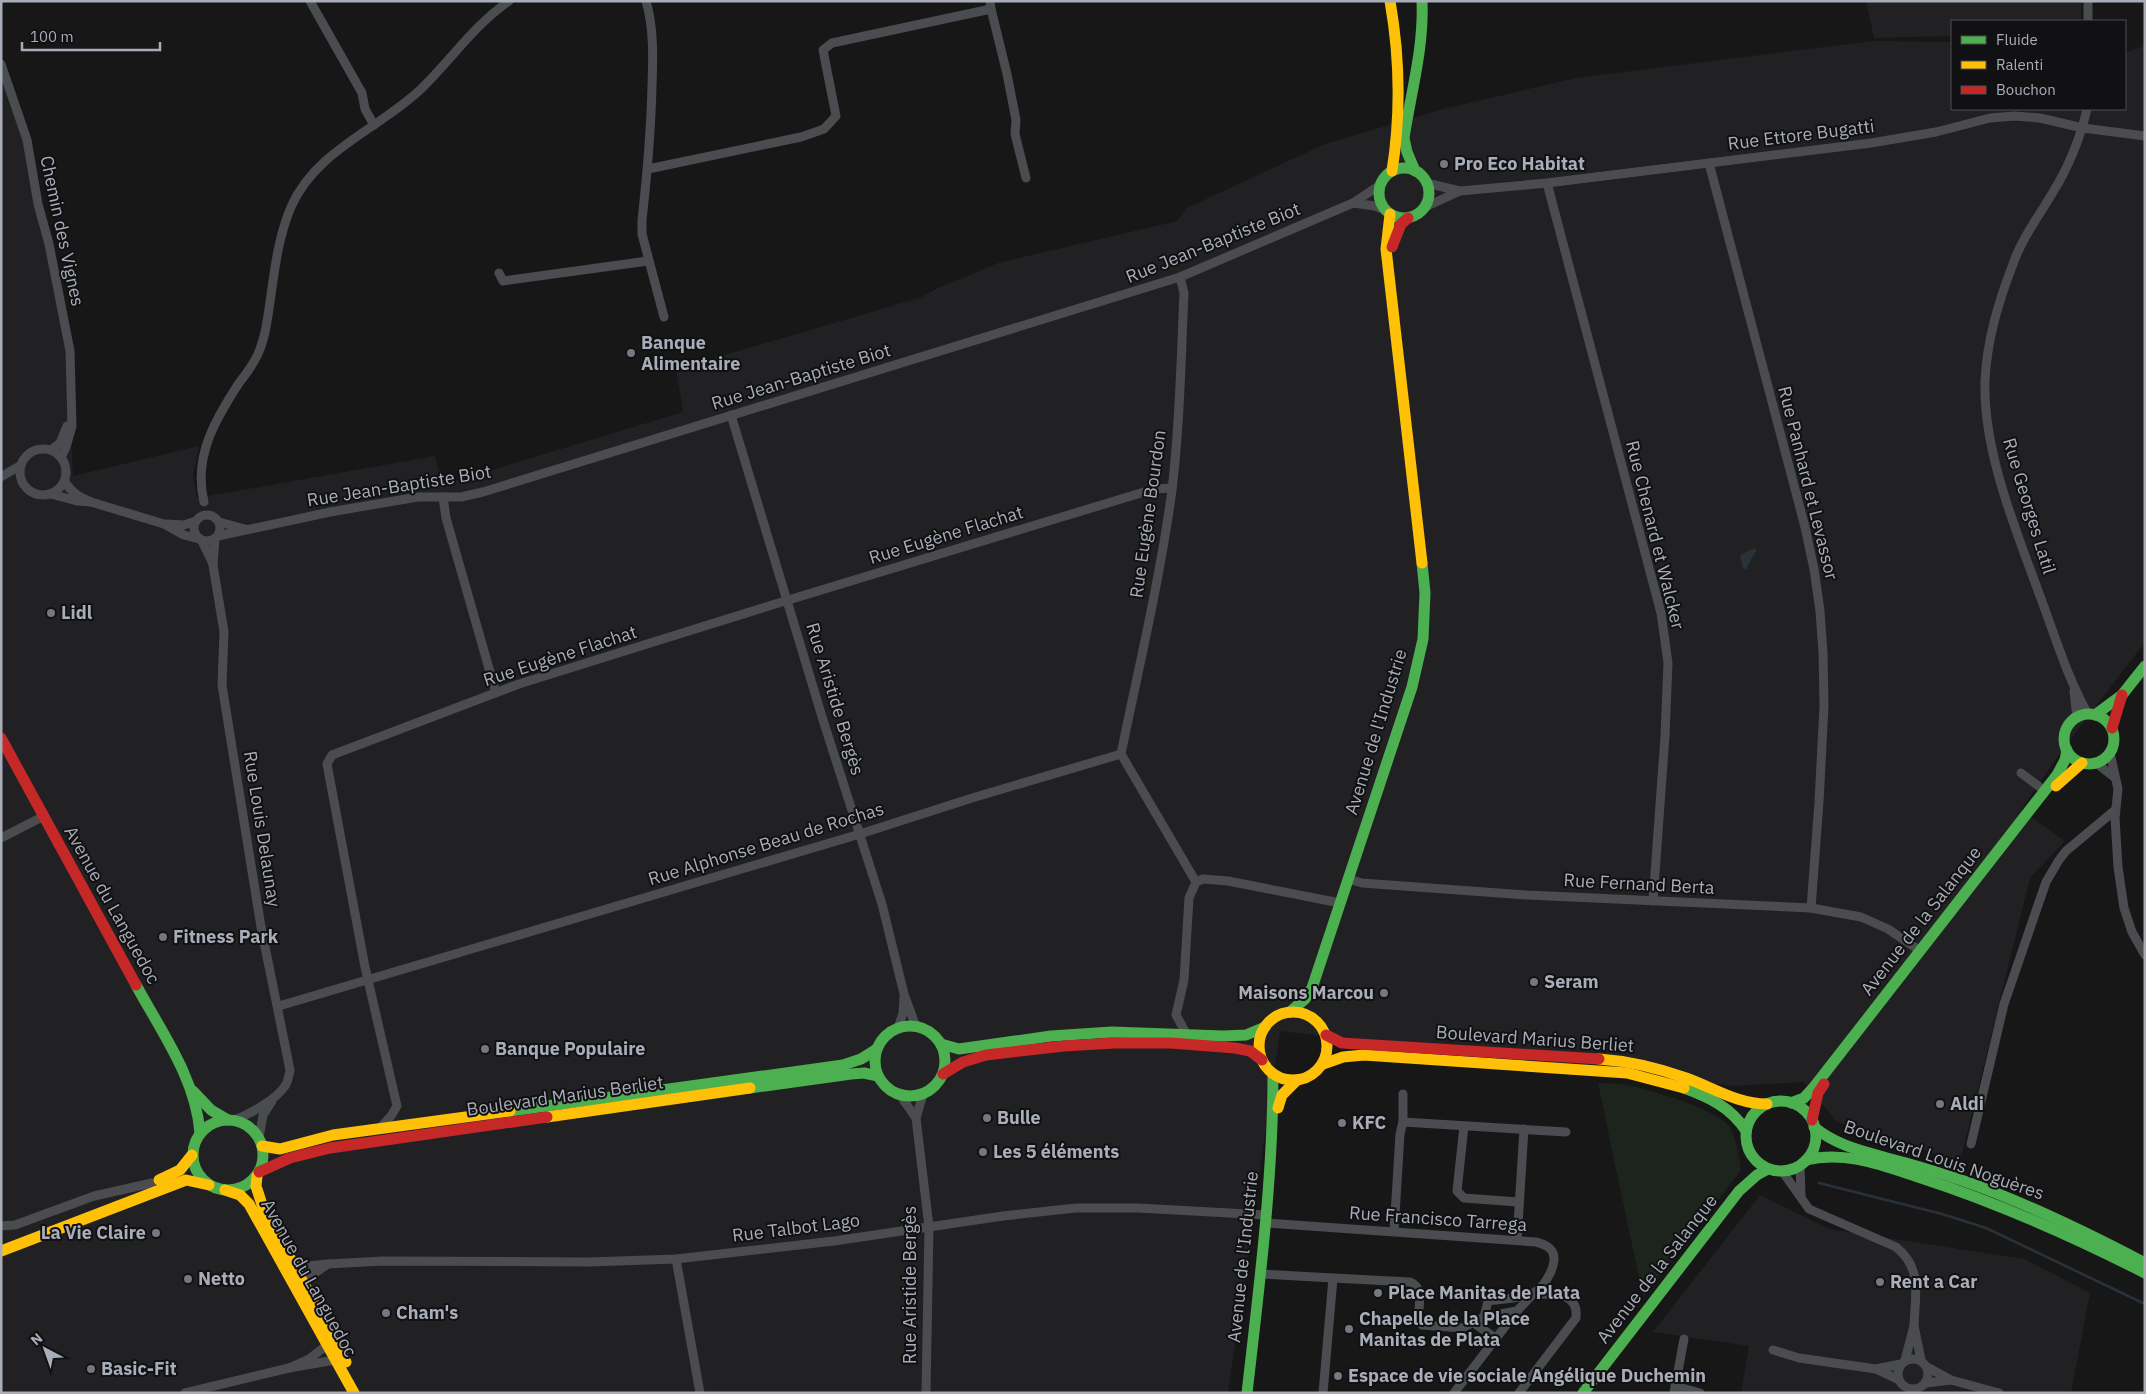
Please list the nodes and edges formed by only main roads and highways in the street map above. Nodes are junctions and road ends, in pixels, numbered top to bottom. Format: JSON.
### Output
{"nodes":[{"id":1,"x":1390,"y":1,"type":"edge"},
{"id":2,"x":1422,"y":1,"type":"edge"},
{"id":3,"x":1392,"y":171,"type":"junction"},
{"id":4,"x":1416,"y":172,"type":"junction"},
{"id":5,"x":1387,"y":212,"type":"junction"},
{"id":6,"x":1408,"y":218,"type":"junction"},
{"id":7,"x":1389,"y":270,"type":"junction"},
{"id":8,"x":2145,"y":666,"type":"edge"},
{"id":9,"x":2122,"y":695,"type":"junction"},
{"id":10,"x":2092,"y":714,"type":"junction"},
{"id":11,"x":2112,"y":728,"type":"junction"},
{"id":12,"x":1,"y":738,"type":"edge"},
{"id":13,"x":2067,"y":750,"type":"junction"},
{"id":14,"x":2082,"y":763,"type":"junction"},
{"id":15,"x":1312,"y":988,"type":"junction"},
{"id":16,"x":1290,"y":1012,"type":"junction"},
{"id":17,"x":1316,"y":1020,"type":"junction"},
{"id":18,"x":1265,"y":1027,"type":"junction"},
{"id":19,"x":1326,"y":1035,"type":"junction"},
{"id":20,"x":941,"y":1044,"type":"junction"},
{"id":21,"x":877,"y":1049,"type":"junction"},
{"id":22,"x":1262,"y":1060,"type":"junction"},
{"id":23,"x":1323,"y":1064,"type":"junction"},
{"id":24,"x":943,"y":1074,"type":"junction"},
{"id":25,"x":1273,"y":1074,"type":"junction"},
{"id":26,"x":878,"y":1076,"type":"junction"},
{"id":27,"x":1297,"y":1080,"type":"junction"},
{"id":28,"x":191,"y":1089,"type":"junction"},
{"id":29,"x":1791,"y":1103,"type":"junction"},
{"id":30,"x":1766,"y":1104,"type":"junction"},
{"id":31,"x":231,"y":1120,"type":"junction"},
{"id":32,"x":1813,"y":1124,"type":"junction"},
{"id":33,"x":1273,"y":1125,"type":"junction"},
{"id":34,"x":1746,"y":1131,"type":"junction"},
{"id":35,"x":200,"y":1134,"type":"junction"},
{"id":36,"x":261,"y":1142,"type":"junction"},
{"id":37,"x":1750,"y":1153,"type":"junction"},
{"id":38,"x":192,"y":1155,"type":"junction"},
{"id":39,"x":1803,"y":1163,"type":"junction"},
{"id":40,"x":1768,"y":1169,"type":"junction"},
{"id":41,"x":258,"y":1174,"type":"junction"},
{"id":42,"x":209,"y":1185,"type":"junction"},
{"id":43,"x":225,"y":1190,"type":"junction"},
{"id":44,"x":1739,"y":1191,"type":"junction"},
{"id":45,"x":1,"y":1242,"type":"edge"},
{"id":46,"x":1,"y":1251,"type":"edge"},
{"id":47,"x":2145,"y":1262,"type":"edge"},
{"id":48,"x":2145,"y":1273,"type":"edge"},
{"id":49,"x":334,"y":1352,"type":"junction"},
{"id":50,"x":354,"y":1393,"type":"edge"},
{"id":51,"x":362,"y":1393,"type":"edge"},
{"id":52,"x":1247,"y":1393,"type":"edge"},
{"id":53,"x":1583,"y":1393,"type":"edge"}],
"edges":[{"from":1,"to":3,"type":"main road"},
{"from":2,"to":4,"type":"main road"},
{"from":3,"to":4,"type":"main road"},
{"from":3,"to":5,"type":"main road"},
{"from":4,"to":6,"type":"main road"},
{"from":5,"to":6,"type":"main road"},
{"from":5,"to":7,"type":"main road","name":"Avenue de l'Industrie"},
{"from":6,"to":7,"type":"main road","name":"Avenue de l'Industrie"},
{"from":7,"to":15,"type":"main road","name":"Avenue de l'Industrie"},
{"from":8,"to":9,"type":"main road"},
{"from":9,"to":10,"type":"main road"},
{"from":9,"to":11,"type":"main road"},
{"from":10,"to":11,"type":"main road"},
{"from":10,"to":13,"type":"main road"},
{"from":11,"to":14,"type":"main road"},
{"from":12,"to":28,"type":"main road","name":"Avenue du Languedoc"},
{"from":13,"to":14,"type":"main road"},
{"from":13,"to":29,"type":"main road","name":"Avenue de la Salanque"},
{"from":14,"to":32,"type":"main road","name":"Avenue de la Salanque"},
{"from":15,"to":16,"type":"main road","name":"Avenue de l'Industrie"},
{"from":15,"to":17,"type":"main road","name":"Avenue de l'Industrie"},
{"from":16,"to":17,"type":"main road"},
{"from":16,"to":18,"type":"main road"},
{"from":17,"to":19,"type":"main road"},
{"from":18,"to":20,"type":"main road"},
{"from":18,"to":22,"type":"main road"},
{"from":19,"to":23,"type":"main road"},
{"from":19,"to":30,"type":"main road","name":"Boulevard Marius Berliet"},
{"from":20,"to":21,"type":"main road"},
{"from":20,"to":24,"type":"main road"},
{"from":21,"to":26,"type":"main road"},
{"from":21,"to":36,"type":"main road","name":"Boulevard Marius Berliet"},
{"from":22,"to":24,"type":"main road"},
{"from":22,"to":25,"type":"main road"},
{"from":23,"to":27,"type":"main road"},
{"from":23,"to":34,"type":"main road","name":"Boulevard Marius Berliet"},
{"from":24,"to":26,"type":"main road"},
{"from":25,"to":27,"type":"main road"},
{"from":25,"to":33,"type":"main road","name":"Avenue de l'Industrie"},
{"from":26,"to":41,"type":"main road","name":"Boulevard Marius Berliet"},
{"from":27,"to":33,"type":"main road","name":"Avenue de l'Industrie"},
{"from":28,"to":31,"type":"main road","name":"Avenue du Languedoc"},
{"from":28,"to":35,"type":"main road","name":"Avenue du Languedoc"},
{"from":29,"to":30,"type":"main road"},
{"from":29,"to":32,"type":"main road"},
{"from":30,"to":34,"type":"main road"},
{"from":31,"to":35,"type":"main road"},
{"from":31,"to":36,"type":"main road"},
{"from":32,"to":39,"type":"main road"},
{"from":32,"to":47,"type":"main road","name":"Boulevard Louis Noguères"},
{"from":33,"to":52,"type":"main road","name":"Avenue de l'Industrie"},
{"from":34,"to":37,"type":"main road"},
{"from":35,"to":38,"type":"main road"},
{"from":36,"to":41,"type":"main road"},
{"from":37,"to":40,"type":"main road"},
{"from":37,"to":44,"type":"main road","name":"Avenue de la Salanque"},
{"from":38,"to":42,"type":"main road"},
{"from":38,"to":45,"type":"main road"},
{"from":39,"to":40,"type":"main road"},
{"from":39,"to":48,"type":"main road","name":"Boulevard Louis Noguères"},
{"from":40,"to":44,"type":"main road","name":"Avenue de la Salanque"},
{"from":41,"to":43,"type":"main road"},
{"from":41,"to":49,"type":"main road","name":"Avenue du Languedoc"},
{"from":42,"to":43,"type":"main road"},
{"from":42,"to":46,"type":"main road"},
{"from":43,"to":49,"type":"main road","name":"Avenue du Languedoc"},
{"from":44,"to":53,"type":"main road","name":"Avenue de la Salanque"},
{"from":49,"to":50,"type":"main road","name":"Avenue du Languedoc"},
{"from":49,"to":51,"type":"main road","name":"Avenue du Languedoc"}]}
